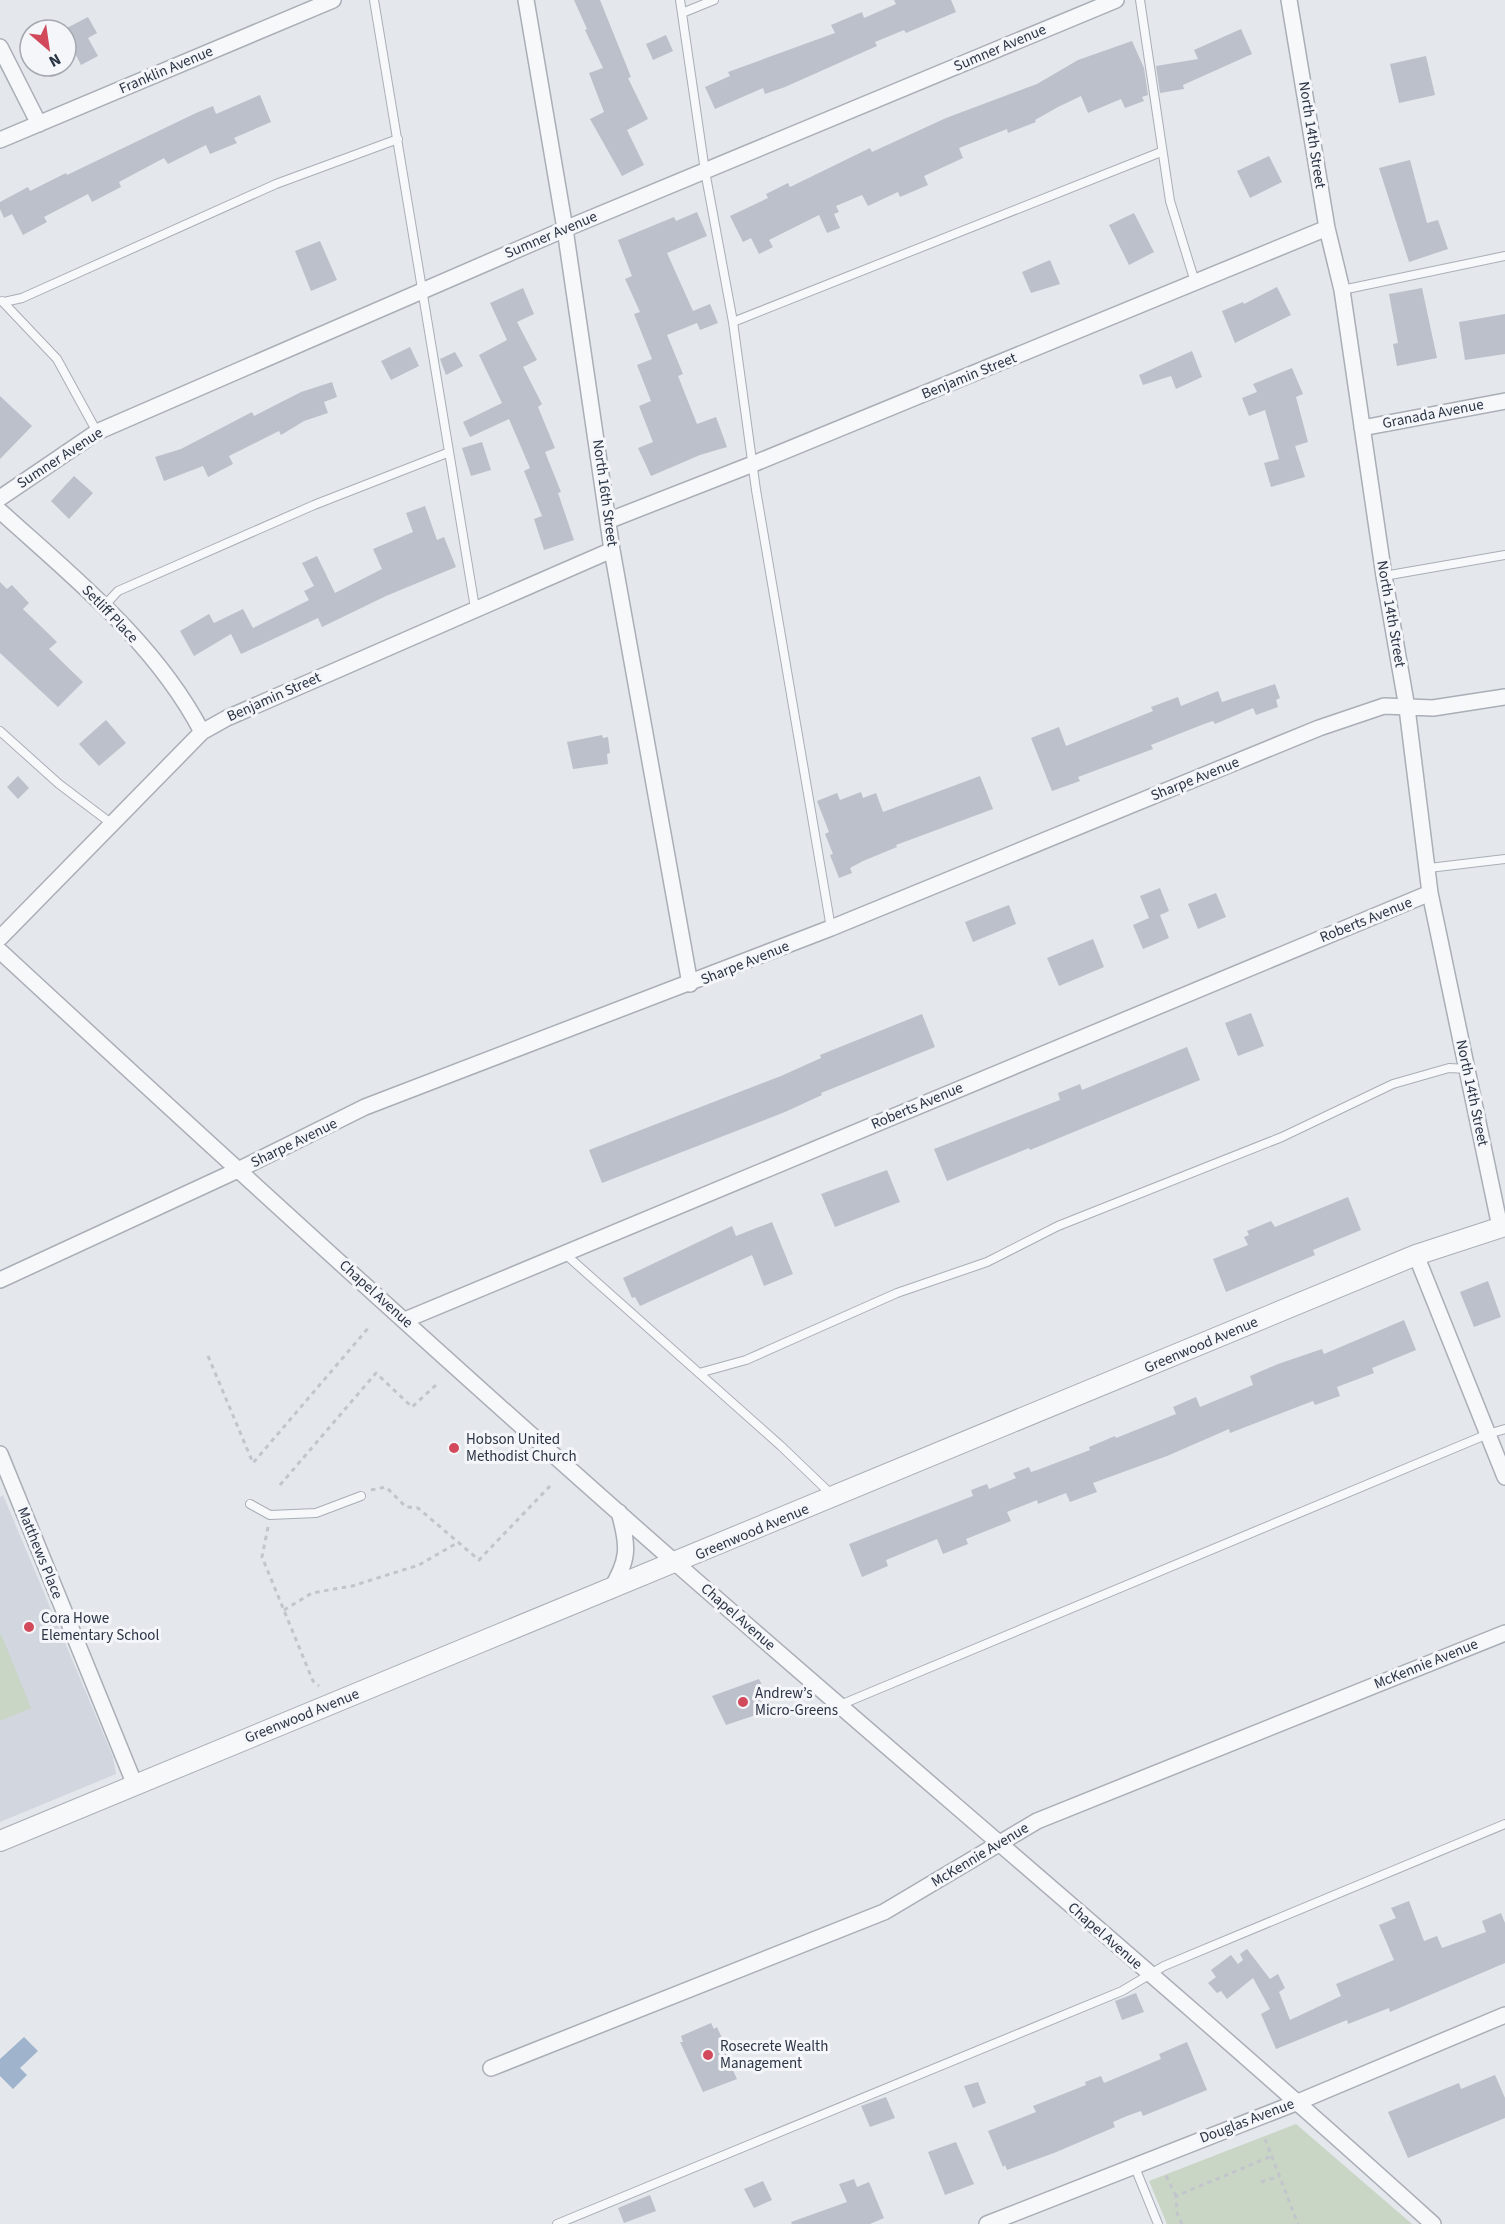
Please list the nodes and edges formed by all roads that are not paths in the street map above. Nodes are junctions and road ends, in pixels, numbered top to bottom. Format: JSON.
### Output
{"nodes":[{"id":1,"x":333,"y":0,"type":"edge"},
{"id":2,"x":374,"y":0,"type":"edge"},
{"id":3,"x":526,"y":0,"type":"edge"},
{"id":4,"x":680,"y":0,"type":"edge"},
{"id":5,"x":714,"y":0,"type":"edge"},
{"id":6,"x":1116,"y":0,"type":"edge"},
{"id":7,"x":1140,"y":0,"type":"edge"},
{"id":8,"x":1289,"y":0,"type":"edge"},
{"id":9,"x":682,"y":13,"type":"junction"},
{"id":10,"x":0,"y":47,"type":"edge"},
{"id":11,"x":39,"y":124,"type":"junction"},
{"id":12,"x":398,"y":139,"type":"junction"},
{"id":13,"x":0,"y":140,"type":"edge"},
{"id":14,"x":1161,"y":152,"type":"junction"},
{"id":15,"x":705,"y":171,"type":"junction"},
{"id":16,"x":565,"y":228,"type":"junction"},
{"id":17,"x":1327,"y":228,"type":"junction"},
{"id":18,"x":1505,"y":256,"type":"edge"},
{"id":19,"x":1195,"y":284,"type":"junction"},
{"id":20,"x":423,"y":290,"type":"junction"},
{"id":21,"x":1342,"y":290,"type":"junction"},
{"id":22,"x":2,"y":301,"type":"edge"},
{"id":23,"x":733,"y":322,"type":"junction"},
{"id":24,"x":1505,"y":401,"type":"edge"},
{"id":25,"x":1362,"y":428,"type":"junction"},
{"id":26,"x":97,"y":432,"type":"junction"},
{"id":27,"x":447,"y":453,"type":"junction"},
{"id":28,"x":753,"y":464,"type":"junction"},
{"id":29,"x":0,"y":498,"type":"edge"},
{"id":30,"x":0,"y":511,"type":"edge"},
{"id":31,"x":610,"y":520,"type":"junction"},
{"id":32,"x":612,"y":550,"type":"junction"},
{"id":33,"x":1505,"y":555,"type":"edge"},
{"id":34,"x":1384,"y":576,"type":"junction"},
{"id":35,"x":105,"y":605,"type":"junction"},
{"id":36,"x":475,"y":608,"type":"junction"},
{"id":37,"x":1505,"y":697,"type":"edge"},
{"id":38,"x":1407,"y":708,"type":"junction"},
{"id":39,"x":0,"y":731,"type":"edge"},
{"id":40,"x":202,"y":732,"type":"junction"},
{"id":41,"x":112,"y":824,"type":"junction"},
{"id":42,"x":1505,"y":859,"type":"edge"},
{"id":43,"x":1429,"y":868,"type":"junction"},
{"id":44,"x":1430,"y":893,"type":"junction"},
{"id":45,"x":831,"y":928,"type":"junction"},
{"id":46,"x":0,"y":938,"type":"edge"},
{"id":47,"x":0,"y":951,"type":"edge"},
{"id":48,"x":690,"y":984,"type":"junction"},
{"id":49,"x":1467,"y":1069,"type":"junction"},
{"id":50,"x":238,"y":1170,"type":"junction"},
{"id":51,"x":1502,"y":1226,"type":"edge"},
{"id":52,"x":564,"y":1253,"type":"junction"},
{"id":53,"x":1416,"y":1255,"type":"junction"},
{"id":54,"x":0,"y":1280,"type":"edge"},
{"id":55,"x":405,"y":1320,"type":"junction"},
{"id":56,"x":699,"y":1373,"type":"junction"},
{"id":57,"x":1505,"y":1429,"type":"edge"},
{"id":58,"x":1488,"y":1434,"type":"junction"},
{"id":59,"x":0,"y":1454,"type":"edge"},
{"id":60,"x":1505,"y":1477,"type":"edge"},
{"id":61,"x":361,"y":1496,"type":"dead end"},
{"id":62,"x":835,"y":1497,"type":"junction"},
{"id":63,"x":250,"y":1504,"type":"dead end"},
{"id":64,"x":619,"y":1512,"type":"junction"},
{"id":65,"x":676,"y":1564,"type":"junction"},
{"id":66,"x":610,"y":1591,"type":"junction"},
{"id":67,"x":1505,"y":1633,"type":"edge"},
{"id":68,"x":840,"y":1706,"type":"junction"},
{"id":69,"x":135,"y":1785,"type":"junction"},
{"id":70,"x":1505,"y":1824,"type":"edge"},
{"id":71,"x":0,"y":1842,"type":"edge"},
{"id":72,"x":998,"y":1842,"type":"junction"},
{"id":73,"x":1150,"y":1975,"type":"junction"},
{"id":74,"x":1505,"y":2015,"type":"edge"},
{"id":75,"x":490,"y":2068,"type":"dead end"},
{"id":76,"x":1298,"y":2102,"type":"junction"},
{"id":77,"x":1134,"y":2165,"type":"junction"},
{"id":78,"x":557,"y":2224,"type":"edge"},
{"id":79,"x":987,"y":2224,"type":"edge"},
{"id":80,"x":1158,"y":2224,"type":"edge"},
{"id":81,"x":1433,"y":2224,"type":"edge"}],
"edges":[{"from":1,"to":11,"type":"street","name":"Franklin Avenue"},
{"from":2,"to":12,"type":"lane"},
{"from":3,"to":16,"type":"street","name":"North 16th Street"},
{"from":4,"to":9,"type":"lane"},
{"from":5,"to":9,"type":"lane"},
{"from":6,"to":15,"type":"street","name":"Sumner Avenue"},
{"from":7,"to":14,"type":"lane"},
{"from":8,"to":17,"type":"street","name":"North 14th Street"},
{"from":9,"to":15,"type":"lane"},
{"from":10,"to":11,"type":"street"},
{"from":11,"to":13,"type":"street","name":"Franklin Avenue"},
{"from":12,"to":20,"type":"lane"},
{"from":12,"to":22,"type":"lane"},
{"from":14,"to":19,"type":"lane"},
{"from":14,"to":23,"type":"lane"},
{"from":15,"to":16,"type":"street","name":"Sumner Avenue"},
{"from":15,"to":23,"type":"lane"},
{"from":16,"to":20,"type":"street","name":"Sumner Avenue"},
{"from":16,"to":31,"type":"street","name":"North 16th Street"},
{"from":17,"to":19,"type":"street","name":"Benjamin Street"},
{"from":17,"to":21,"type":"street","name":"North 14th Street"},
{"from":18,"to":21,"type":"lane"},
{"from":19,"to":28,"type":"street","name":"Benjamin Street"},
{"from":20,"to":26,"type":"street","name":"Sumner Avenue"},
{"from":20,"to":27,"type":"lane"},
{"from":21,"to":25,"type":"street","name":"North 14th Street"},
{"from":22,"to":26,"type":"lane"},
{"from":23,"to":28,"type":"lane"},
{"from":24,"to":25,"type":"street","name":"Granada Avenue"},
{"from":25,"to":34,"type":"street","name":"North 14th Street"},
{"from":26,"to":29,"type":"street","name":"Sumner Avenue"},
{"from":27,"to":35,"type":"lane"},
{"from":27,"to":36,"type":"lane"},
{"from":28,"to":31,"type":"street","name":"Benjamin Street"},
{"from":28,"to":45,"type":"lane"},
{"from":30,"to":35,"type":"street","name":"Setliff Place"},
{"from":31,"to":32,"type":"street","name":"North 16th Street"},
{"from":32,"to":36,"type":"street","name":"Benjamin Street"},
{"from":32,"to":48,"type":"street","name":"North 16th Street"},
{"from":33,"to":34,"type":"lane"},
{"from":34,"to":38,"type":"street","name":"North 14th Street"},
{"from":35,"to":40,"type":"street","name":"Setliff Place"},
{"from":36,"to":40,"type":"street","name":"Benjamin Street"},
{"from":37,"to":38,"type":"street","name":"Sharpe Avenue"},
{"from":38,"to":43,"type":"street","name":"North 14th Street"},
{"from":38,"to":45,"type":"street","name":"Sharpe Avenue"},
{"from":39,"to":41,"type":"lane"},
{"from":40,"to":41,"type":"street","name":"Benjamin Street"},
{"from":41,"to":46,"type":"street","name":"Benjamin Street"},
{"from":42,"to":43,"type":"lane"},
{"from":43,"to":44,"type":"street","name":"North 14th Street"},
{"from":44,"to":49,"type":"street","name":"North 14th Street"},
{"from":44,"to":52,"type":"street","name":"Roberts Avenue"},
{"from":45,"to":48,"type":"street","name":"Sharpe Avenue"},
{"from":47,"to":50,"type":"street","name":"Chapel Avenue"},
{"from":48,"to":50,"type":"street","name":"Sharpe Avenue"},
{"from":49,"to":51,"type":"street","name":"North 14th Street"},
{"from":49,"to":56,"type":"lane"},
{"from":50,"to":54,"type":"street","name":"Sharpe Avenue"},
{"from":50,"to":55,"type":"street","name":"Chapel Avenue"},
{"from":51,"to":53,"type":"street","name":"Greenwood Avenue"},
{"from":52,"to":55,"type":"street","name":"Roberts Avenue"},
{"from":52,"to":56,"type":"lane"},
{"from":53,"to":58,"type":"street"},
{"from":53,"to":62,"type":"street","name":"Greenwood Avenue"},
{"from":55,"to":64,"type":"street","name":"Chapel Avenue"},
{"from":56,"to":62,"type":"lane"},
{"from":57,"to":58,"type":"lane"},
{"from":58,"to":60,"type":"street"},
{"from":58,"to":68,"type":"lane"},
{"from":59,"to":69,"type":"street","name":"Matthews Place"},
{"from":61,"to":63,"type":"lane"},
{"from":62,"to":65,"type":"street","name":"Greenwood Avenue"},
{"from":64,"to":65,"type":"street","name":"Chapel Avenue"},
{"from":64,"to":66,"type":"street"},
{"from":65,"to":66,"type":"street","name":"Greenwood Avenue"},
{"from":65,"to":68,"type":"street","name":"Chapel Avenue"},
{"from":66,"to":69,"type":"street","name":"Greenwood Avenue"},
{"from":67,"to":72,"type":"street","name":"McKennie Avenue"},
{"from":68,"to":72,"type":"street","name":"Chapel Avenue"},
{"from":69,"to":71,"type":"street","name":"Greenwood Avenue"},
{"from":70,"to":73,"type":"lane"},
{"from":72,"to":73,"type":"street","name":"Chapel Avenue"},
{"from":72,"to":75,"type":"street","name":"McKennie Avenue"},
{"from":73,"to":76,"type":"street","name":"Chapel Avenue"},
{"from":73,"to":78,"type":"lane"},
{"from":74,"to":76,"type":"street","name":"Douglas Avenue"},
{"from":76,"to":77,"type":"street","name":"Douglas Avenue"},
{"from":76,"to":81,"type":"street","name":"Chapel Avenue"},
{"from":77,"to":79,"type":"street","name":"Douglas Avenue"},
{"from":77,"to":80,"type":"lane"}]}
